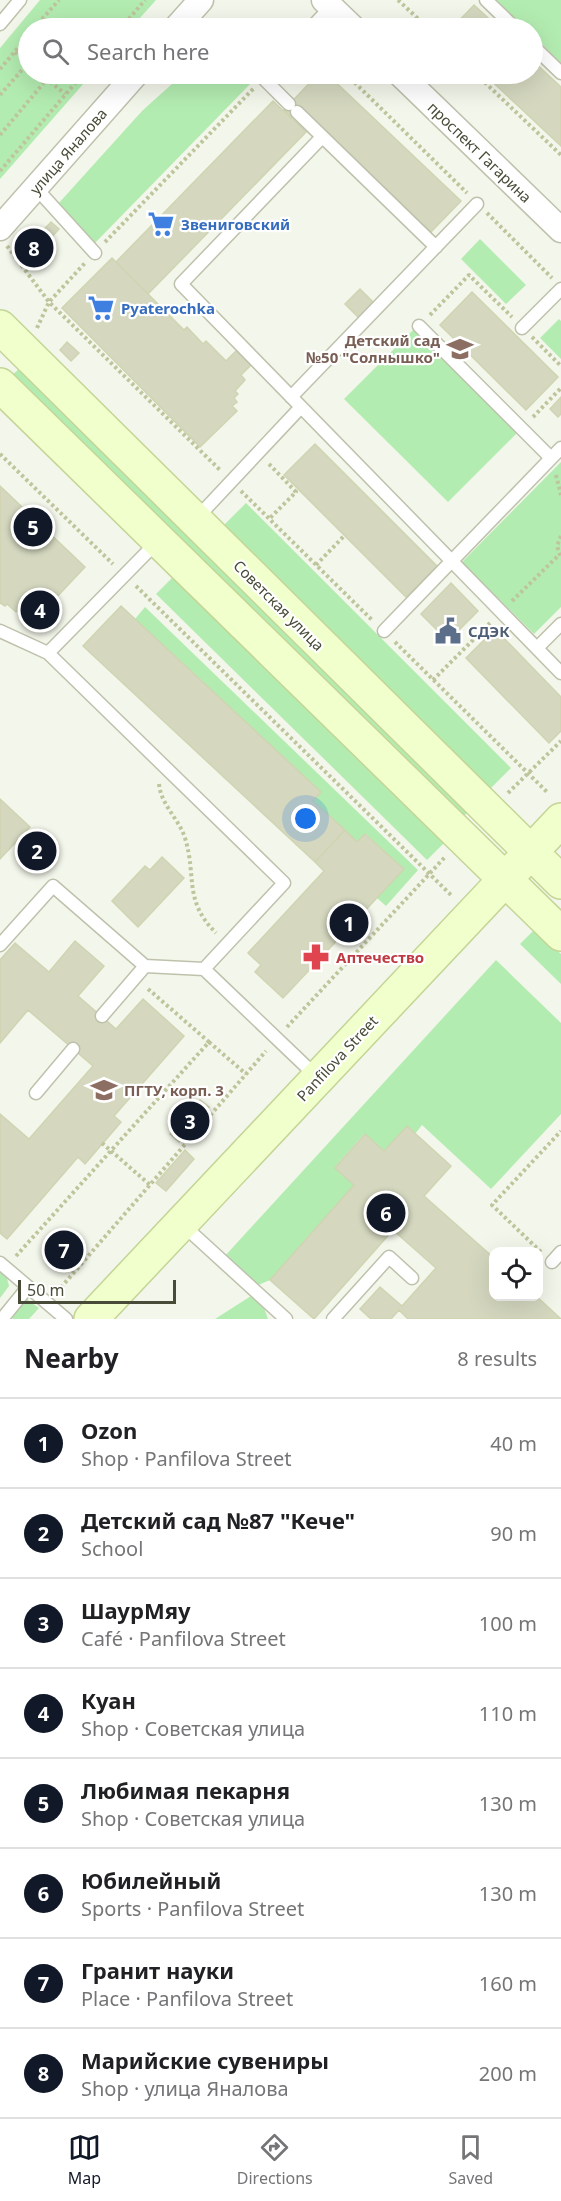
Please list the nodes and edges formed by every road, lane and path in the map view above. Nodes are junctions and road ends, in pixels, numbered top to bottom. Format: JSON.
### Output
{"nodes":[{"id":1,"x":20,"y":0,"type":"edge"},
{"id":2,"x":59,"y":0,"type":"edge"},
{"id":3,"x":146,"y":0,"type":"edge"},
{"id":4,"x":201,"y":0,"type":"edge"},
{"id":5,"x":398,"y":0,"type":"edge"},
{"id":6,"x":486,"y":0,"type":"edge"},
{"id":7,"x":327,"y":3,"type":"edge"},
{"id":8,"x":43,"y":18,"type":"edge"},
{"id":9,"x":130,"y":18,"type":"edge"},
{"id":10,"x":185,"y":18,"type":"edge"},
{"id":11,"x":317,"y":18,"type":"edge"},
{"id":12,"x":343,"y":18,"type":"edge"},
{"id":13,"x":417,"y":18,"type":"edge"},
{"id":14,"x":505,"y":18,"type":"edge"},
{"id":15,"x":0,"y":24,"type":"edge"},
{"id":16,"x":18,"y":48,"type":"edge"},
{"id":17,"x":15,"y":52,"type":"junction"},
{"id":18,"x":18,"y":55,"type":"edge"},
{"id":19,"x":543,"y":56,"type":"edge"},
{"id":20,"x":0,"y":69,"type":"edge"},
{"id":21,"x":561,"y":73,"type":"edge"},
{"id":22,"x":18,"y":74,"type":"edge"},
{"id":23,"x":43,"y":84,"type":"edge"},
{"id":24,"x":53,"y":84,"type":"edge"},
{"id":25,"x":74,"y":84,"type":"edge"},
{"id":26,"x":127,"y":84,"type":"edge"},
{"id":27,"x":257,"y":84,"type":"edge"},
{"id":28,"x":272,"y":84,"type":"edge"},
{"id":29,"x":356,"y":84,"type":"edge"},
{"id":30,"x":410,"y":84,"type":"edge"},
{"id":31,"x":487,"y":84,"type":"edge"},
{"id":32,"x":65,"y":94,"type":"junction"},
{"id":33,"x":0,"y":95,"type":"edge"},
{"id":34,"x":0,"y":135,"type":"edge"},
{"id":35,"x":322,"y":137,"type":"junction"},
{"id":36,"x":561,"y":154,"type":"edge"},
{"id":37,"x":0,"y":171,"type":"edge"},
{"id":38,"x":36,"y":188,"type":"junction"},
{"id":39,"x":477,"y":204,"type":"junction"},
{"id":40,"x":0,"y":228,"type":"edge"},
{"id":41,"x":561,"y":230,"type":"edge"},
{"id":42,"x":0,"y":236,"type":"edge"},
{"id":43,"x":436,"y":247,"type":"junction"},
{"id":44,"x":95,"y":253,"type":"junction"},
{"id":45,"x":561,"y":288,"type":"edge"},
{"id":46,"x":48,"y":302,"type":"junction"},
{"id":47,"x":419,"y":326,"type":"joint"},
{"id":48,"x":0,"y":327,"type":"edge"},
{"id":49,"x":522,"y":328,"type":"junction"},
{"id":50,"x":34,"y":334,"type":"dead end"},
{"id":51,"x":561,"y":366,"type":"edge"},
{"id":52,"x":0,"y":385,"type":"edge"},
{"id":53,"x":561,"y":388,"type":"edge"},
{"id":54,"x":291,"y":397,"type":"junction"},
{"id":55,"x":301,"y":407,"type":"junction"},
{"id":56,"x":522,"y":428,"type":"junction"},
{"id":57,"x":561,"y":448,"type":"edge"},
{"id":58,"x":258,"y":453,"type":"junction"},
{"id":59,"x":0,"y":454,"type":"edge"},
{"id":60,"x":551,"y":458,"type":"junction"},
{"id":61,"x":231,"y":482,"type":"junction"},
{"id":62,"x":269,"y":519,"type":"junction"},
{"id":63,"x":194,"y":521,"type":"junction"},
{"id":64,"x":345,"y":536,"type":"dead end"},
{"id":65,"x":561,"y":536,"type":"edge"},
{"id":66,"x":159,"y":541,"type":"junction"},
{"id":67,"x":561,"y":558,"type":"edge"},
{"id":68,"x":452,"y":561,"type":"junction"},
{"id":69,"x":316,"y":565,"type":"junction"},
{"id":70,"x":125,"y":576,"type":"junction"},
{"id":71,"x":561,"y":624,"type":"edge"},
{"id":72,"x":0,"y":631,"type":"edge"},
{"id":73,"x":384,"y":631,"type":"junction"},
{"id":74,"x":537,"y":648,"type":"junction"},
{"id":75,"x":48,"y":653,"type":"junction"},
{"id":76,"x":561,"y":673,"type":"edge"},
{"id":77,"x":561,"y":741,"type":"edge"},
{"id":78,"x":157,"y":760,"type":"junction"},
{"id":79,"x":528,"y":774,"type":"junction"},
{"id":80,"x":507,"y":795,"type":"dead end"},
{"id":81,"x":555,"y":807,"type":"edge"},
{"id":82,"x":452,"y":850,"type":"dead end"},
{"id":83,"x":531,"y":853,"type":"junction"},
{"id":84,"x":429,"y":874,"type":"junction"},
{"id":85,"x":505,"y":879,"type":"junction"},
{"id":86,"x":561,"y":882,"type":"edge"},
{"id":87,"x":451,"y":895,"type":"dead end"},
{"id":88,"x":561,"y":934,"type":"edge"},
{"id":89,"x":228,"y":944,"type":"junction"},
{"id":90,"x":0,"y":945,"type":"edge"},
{"id":91,"x":145,"y":966,"type":"junction"},
{"id":92,"x":204,"y":969,"type":"junction"},
{"id":93,"x":138,"y":980,"type":"dead end"},
{"id":94,"x":102,"y":1016,"type":"dead end"},
{"id":95,"x":277,"y":1038,"type":"junction"},
{"id":96,"x":209,"y":1041,"type":"junction"},
{"id":97,"x":74,"y":1049,"type":"dead end"},
{"id":98,"x":246,"y":1074,"type":"junction"},
{"id":99,"x":318,"y":1078,"type":"junction"},
{"id":100,"x":36,"y":1093,"type":"dead end"},
{"id":101,"x":561,"y":1131,"type":"edge"},
{"id":102,"x":102,"y":1143,"type":"dead end"},
{"id":103,"x":111,"y":1151,"type":"junction"},
{"id":104,"x":150,"y":1185,"type":"junction"},
{"id":105,"x":180,"y":1222,"type":"junction"},
{"id":106,"x":561,"y":1252,"type":"edge"},
{"id":107,"x":552,"y":1262,"type":"joint"},
{"id":108,"x":3,"y":1265,"type":"edge"},
{"id":109,"x":412,"y":1278,"type":"dead end"},
{"id":110,"x":28,"y":1287,"type":"junction"},
{"id":111,"x":47,"y":1304,"type":"junction"},
{"id":112,"x":108,"y":1306,"type":"edge"},
{"id":113,"x":2,"y":1319,"type":"edge"},
{"id":114,"x":66,"y":1319,"type":"edge"},
{"id":115,"x":91,"y":1319,"type":"edge"},
{"id":116,"x":286,"y":1319,"type":"edge"},
{"id":117,"x":333,"y":1319,"type":"edge"}],
"edges":[{"from":1,"to":15,"type":"lane"},
{"from":2,"to":8,"type":"path"},
{"from":3,"to":9,"type":"path"},
{"from":4,"to":10,"type":"street"},
{"from":5,"to":13,"type":"path"},
{"from":6,"to":14,"type":"lane"},
{"from":7,"to":11,"type":"lane"},
{"from":7,"to":12,"type":"street"},
{"from":16,"to":17,"type":"path"},
{"from":17,"to":18,"type":"path"},
{"from":17,"to":20,"type":"path"},
{"from":19,"to":21,"type":"lane"},
{"from":22,"to":33,"type":"path"},
{"from":23,"to":34,"type":"path"},
{"from":24,"to":32,"type":"path"},
{"from":25,"to":32,"type":"path"},
{"from":26,"to":38,"type":"street","name":"улица Яналова"},
{"from":27,"to":44,"type":"path"},
{"from":28,"to":35,"type":"lane"},
{"from":29,"to":39,"type":"path"},
{"from":30,"to":41,"type":"street","name":"проспект Гагарина"},
{"from":31,"to":36,"type":"path"},
{"from":32,"to":37,"type":"path"},
{"from":35,"to":43,"type":"lane"},
{"from":35,"to":54,"type":"lane"},
{"from":38,"to":40,"type":"street","name":"улица Яналова"},
{"from":38,"to":44,"type":"lane"},
{"from":39,"to":43,"type":"lane"},
{"from":39,"to":45,"type":"path"},
{"from":42,"to":46,"type":"path"},
{"from":43,"to":54,"type":"lane"},
{"from":44,"to":46,"type":"path"},
{"from":45,"to":49,"type":"lane"},
{"from":46,"to":50,"type":"path"},
{"from":46,"to":61,"type":"path"},
{"from":47,"to":49,"type":"path"},
{"from":47,"to":56,"type":"lane"},
{"from":48,"to":63,"type":"main road","name":"Советская улица"},
{"from":49,"to":51,"type":"path"},
{"from":52,"to":66,"type":"main road"},
{"from":53,"to":56,"type":"path"},
{"from":54,"to":55,"type":"lane"},
{"from":55,"to":58,"type":"lane"},
{"from":55,"to":68,"type":"lane"},
{"from":56,"to":60,"type":"lane"},
{"from":57,"to":60,"type":"lane"},
{"from":58,"to":61,"type":"lane"},
{"from":58,"to":62,"type":"path"},
{"from":59,"to":70,"type":"path"},
{"from":60,"to":68,"type":"lane"},
{"from":61,"to":62,"type":"path"},
{"from":61,"to":63,"type":"lane"},
{"from":62,"to":69,"type":"path"},
{"from":63,"to":83,"type":"main road","name":"Советская улица"},
{"from":64,"to":69,"type":"path"},
{"from":65,"to":67,"type":"path"},
{"from":66,"to":70,"type":"lane"},
{"from":66,"to":85,"type":"main road"},
{"from":68,"to":73,"type":"lane"},
{"from":68,"to":74,"type":"lane"},
{"from":69,"to":73,"type":"path"},
{"from":70,"to":75,"type":"lane"},
{"from":70,"to":84,"type":"path"},
{"from":71,"to":74,"type":"lane"},
{"from":72,"to":75,"type":"lane"},
{"from":73,"to":79,"type":"path"},
{"from":74,"to":76,"type":"lane"},
{"from":75,"to":78,"type":"lane"},
{"from":77,"to":79,"type":"path"},
{"from":78,"to":89,"type":"path"},
{"from":78,"to":89,"type":"lane"},
{"from":79,"to":80,"type":"path"},
{"from":79,"to":81,"type":"path"},
{"from":81,"to":83,"type":"main road","name":"Panfilova Street"},
{"from":82,"to":84,"type":"path"},
{"from":83,"to":85,"type":"main road","name":"Panfilova Street"},
{"from":83,"to":86,"type":"main road","name":"Советская улица"},
{"from":84,"to":87,"type":"path"},
{"from":84,"to":95,"type":"path"},
{"from":85,"to":88,"type":"main road"},
{"from":85,"to":99,"type":"main road","name":"Panfilova Street"},
{"from":89,"to":92,"type":"lane"},
{"from":90,"to":91,"type":"lane"},
{"from":91,"to":92,"type":"lane"},
{"from":91,"to":94,"type":"lane"},
{"from":92,"to":95,"type":"lane"},
{"from":93,"to":96,"type":"path"},
{"from":95,"to":98,"type":"path"},
{"from":95,"to":99,"type":"lane"},
{"from":96,"to":98,"type":"path"},
{"from":96,"to":103,"type":"path"},
{"from":97,"to":100,"type":"lane"},
{"from":98,"to":104,"type":"path"},
{"from":99,"to":105,"type":"main road","name":"Panfilova Street"},
{"from":101,"to":107,"type":"path"},
{"from":102,"to":103,"type":"path"},
{"from":103,"to":104,"type":"path"},
{"from":103,"to":108,"type":"path"},
{"from":104,"to":111,"type":"path"},
{"from":105,"to":112,"type":"main road","name":"Panfilova Street"},
{"from":105,"to":116,"type":"lane"},
{"from":106,"to":107,"type":"lane"},
{"from":108,"to":110,"type":"lane"},
{"from":109,"to":117,"type":"lane"},
{"from":110,"to":111,"type":"lane"},
{"from":110,"to":113,"type":"lane"},
{"from":111,"to":114,"type":"lane"},
{"from":112,"to":115,"type":"main road","name":"Panfilova Street"}]}
